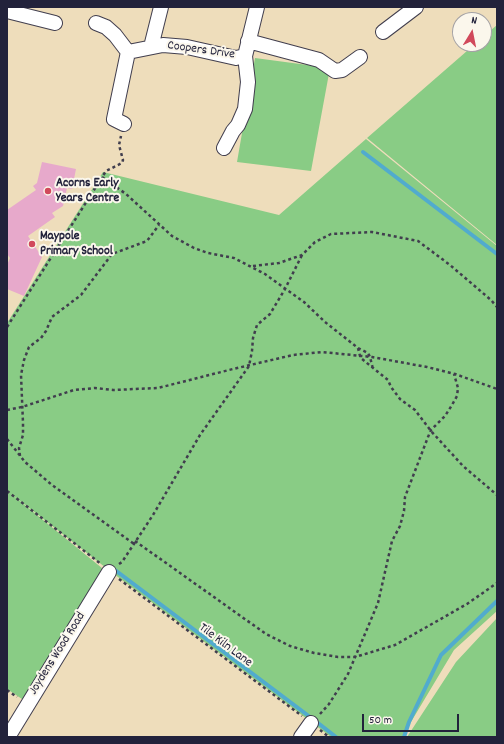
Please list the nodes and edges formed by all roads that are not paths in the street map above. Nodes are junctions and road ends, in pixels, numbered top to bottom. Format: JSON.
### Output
{"nodes":[{"id":1,"x":161,"y":7,"type":"edge"},
{"id":2,"x":257,"y":7,"type":"edge"},
{"id":3,"x":416,"y":7,"type":"edge"},
{"id":4,"x":7,"y":11,"type":"edge"},
{"id":5,"x":56,"y":23,"type":"dead end"},
{"id":6,"x":96,"y":23,"type":"dead end"},
{"id":7,"x":383,"y":32,"type":"dead end"},
{"id":8,"x":248,"y":41,"type":"junction"},
{"id":9,"x":151,"y":47,"type":"junction"},
{"id":10,"x":128,"y":52,"type":"junction"},
{"id":11,"x":245,"y":56,"type":"junction"},
{"id":12,"x":360,"y":57,"type":"dead end"},
{"id":13,"x":124,"y":124,"type":"road end"},
{"id":14,"x":224,"y":148,"type":"dead end"},
{"id":15,"x":109,"y":571,"type":"road end"},
{"id":16,"x":311,"y":723,"type":"road end"},
{"id":17,"x":8,"y":737,"type":"edge"},
{"id":18,"x":301,"y":737,"type":"edge"}],
"edges":[{"from":1,"to":9,"type":"street"},
{"from":2,"to":8,"type":"street","name":"Coopers Drive"},
{"from":3,"to":7,"type":"street"},
{"from":4,"to":5,"type":"street"},
{"from":6,"to":10,"type":"street"},
{"from":8,"to":11,"type":"street","name":"Coopers Drive"},
{"from":8,"to":12,"type":"street"},
{"from":9,"to":10,"type":"street","name":"Coopers Drive"},
{"from":9,"to":11,"type":"street","name":"Coopers Drive"},
{"from":10,"to":13,"type":"street"},
{"from":11,"to":14,"type":"street"},
{"from":15,"to":17,"type":"street","name":"Joydens Wood Road"},
{"from":16,"to":18,"type":"street"}]}
